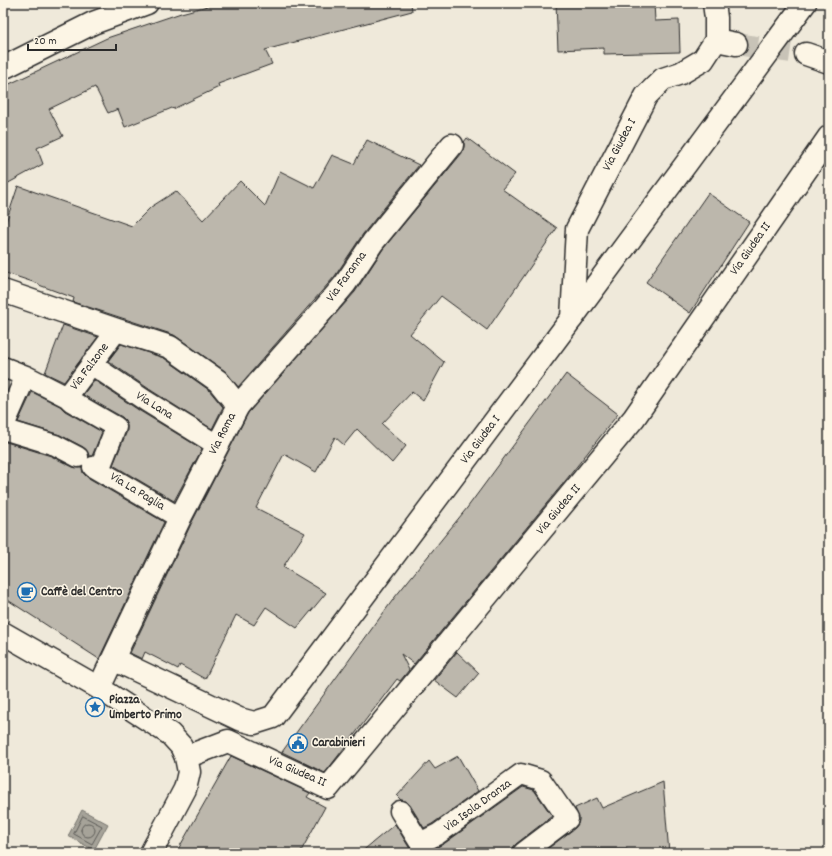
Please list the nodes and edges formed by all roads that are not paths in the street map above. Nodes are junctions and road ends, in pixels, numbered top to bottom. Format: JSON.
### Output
{"nodes":[{"id":1,"x":147,"y":3,"type":"edge"},
{"id":2,"x":714,"y":3,"type":"edge"},
{"id":3,"x":805,"y":3,"type":"edge"},
{"id":4,"x":806,"y":54,"type":"tunnel mouth"},
{"id":5,"x":829,"y":62,"type":"edge"},
{"id":6,"x":3,"y":68,"type":"edge"},
{"id":7,"x":829,"y":137,"type":"edge"},
{"id":8,"x":452,"y":145,"type":"dead end"},
{"id":9,"x":3,"y":291,"type":"edge"},
{"id":10,"x":572,"y":318,"type":"junction"},
{"id":11,"x":117,"y":330,"type":"junction"},
{"id":12,"x":91,"y":364,"type":"junction"},
{"id":13,"x":3,"y":367,"type":"edge"},
{"id":14,"x":26,"y":376,"type":"junction"},
{"id":15,"x":67,"y":397,"type":"junction"},
{"id":16,"x":238,"y":406,"type":"junction"},
{"id":17,"x":3,"y":428,"type":"edge"},
{"id":18,"x":217,"y":445,"type":"junction"},
{"id":19,"x":90,"y":465,"type":"junction"},
{"id":20,"x":180,"y":518,"type":"junction"},
{"id":21,"x":3,"y":633,"type":"edge"},
{"id":22,"x":113,"y":659,"type":"junction"},
{"id":23,"x":99,"y":688,"type":"junction"},
{"id":24,"x":186,"y":757,"type":"junction"},
{"id":25,"x":400,"y":810,"type":"dead end"},
{"id":26,"x":151,"y":853,"type":"edge"},
{"id":27,"x":523,"y":853,"type":"edge"}],
"edges":[{"from":1,"to":6,"type":"street"},
{"from":2,"to":10,"type":"street","name":"Via Giudea I"},
{"from":3,"to":10,"type":"street"},
{"from":4,"to":5,"type":"street"},
{"from":7,"to":24,"type":"street","name":"Via Giudea II"},
{"from":8,"to":16,"type":"street","name":"Via Faranna"},
{"from":9,"to":11,"type":"street","name":"Via Roma"},
{"from":10,"to":22,"type":"street","name":"Via Giudea I"},
{"from":11,"to":12,"type":"street","name":"Via Falzone"},
{"from":11,"to":16,"type":"street","name":"Via Roma"},
{"from":12,"to":15,"type":"street","name":"Via Falzone"},
{"from":12,"to":18,"type":"street","name":"Via Lana"},
{"from":13,"to":14,"type":"street"},
{"from":14,"to":15,"type":"street"},
{"from":14,"to":17,"type":"street","name":"Via La Paglia"},
{"from":15,"to":19,"type":"street","name":"Via Falzone"},
{"from":16,"to":18,"type":"street","name":"Via Roma"},
{"from":17,"to":19,"type":"street","name":"Via La Paglia"},
{"from":18,"to":20,"type":"street","name":"Via Roma"},
{"from":19,"to":20,"type":"street","name":"Via La Paglia"},
{"from":20,"to":22,"type":"street","name":"Via Roma"},
{"from":21,"to":23,"type":"street"},
{"from":22,"to":23,"type":"street","name":"Via Roma"},
{"from":23,"to":24,"type":"street"},
{"from":24,"to":26,"type":"street"},
{"from":25,"to":27,"type":"street","name":"Via Isola Dranza"}]}
